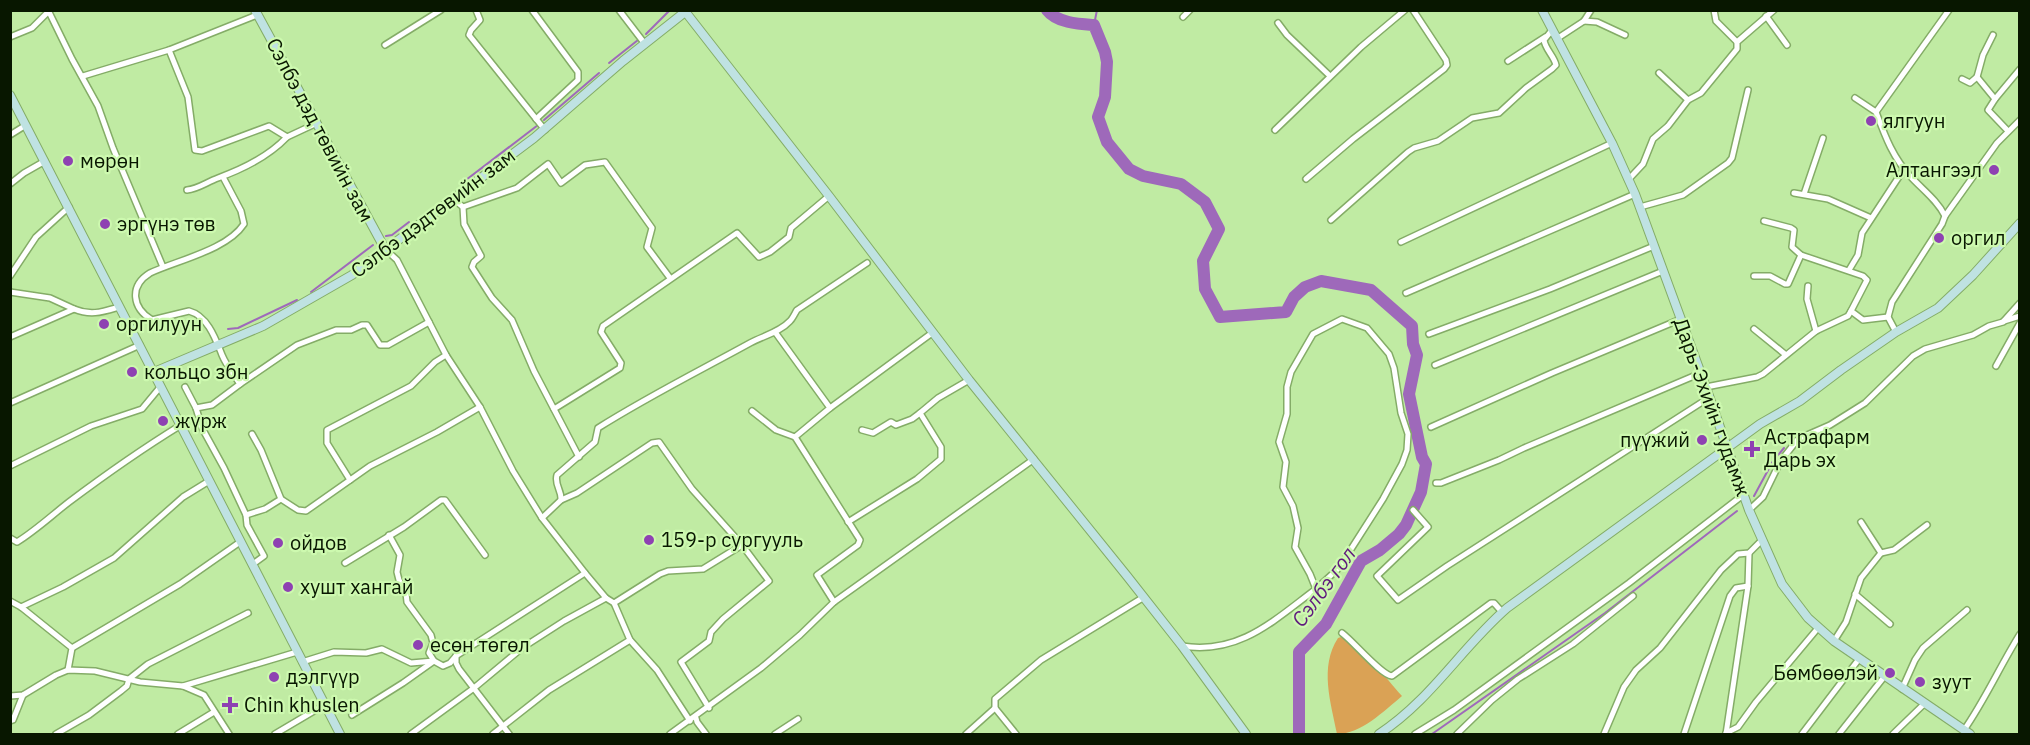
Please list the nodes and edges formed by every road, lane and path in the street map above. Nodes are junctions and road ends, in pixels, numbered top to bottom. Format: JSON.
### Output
{"nodes":[{"id":1,"x":441,"y":10,"type":"edge"},
{"id":2,"x":476,"y":10,"type":"edge"},
{"id":3,"x":532,"y":10,"type":"edge"},
{"id":4,"x":619,"y":10,"type":"edge"},
{"id":5,"x":1190,"y":10,"type":"edge"},
{"id":6,"x":1404,"y":10,"type":"edge"},
{"id":7,"x":1413,"y":10,"type":"edge"},
{"id":8,"x":1542,"y":10,"type":"edge"},
{"id":9,"x":1591,"y":10,"type":"edge"},
{"id":10,"x":1714,"y":10,"type":"edge"},
{"id":11,"x":1774,"y":10,"type":"edge"},
{"id":12,"x":1949,"y":10,"type":"edge"},
{"id":13,"x":49,"y":11,"type":"edge"},
{"id":14,"x":685,"y":11,"type":"edge"},
{"id":15,"x":256,"y":13,"type":"edge"},
{"id":16,"x":1766,"y":16,"type":"junction"},
{"id":17,"x":1183,"y":17,"type":"dead end"},
{"id":18,"x":1584,"y":21,"type":"junction"},
{"id":19,"x":1278,"y":23,"type":"dead end"},
{"id":20,"x":1550,"y":33,"type":"junction"},
{"id":21,"x":1625,"y":35,"type":"dead end"},
{"id":22,"x":1994,"y":35,"type":"dead end"},
{"id":23,"x":10,"y":37,"type":"edge"},
{"id":24,"x":1558,"y":38,"type":"junction"},
{"id":25,"x":1737,"y":42,"type":"junction"},
{"id":26,"x":645,"y":44,"type":"junction"},
{"id":27,"x":386,"y":45,"type":"dead end"},
{"id":28,"x":1786,"y":45,"type":"dead end"},
{"id":29,"x":169,"y":50,"type":"junction"},
{"id":30,"x":1508,"y":61,"type":"dead end"},
{"id":31,"x":2019,"y":69,"type":"edge"},
{"id":32,"x":1659,"y":73,"type":"dead end"},
{"id":33,"x":83,"y":76,"type":"junction"},
{"id":34,"x":1330,"y":76,"type":"junction"},
{"id":35,"x":1977,"y":77,"type":"junction"},
{"id":36,"x":1962,"y":79,"type":"dead end"},
{"id":37,"x":1748,"y":90,"type":"dead end"},
{"id":38,"x":10,"y":95,"type":"edge"},
{"id":39,"x":1855,"y":98,"type":"dead end"},
{"id":40,"x":1995,"y":99,"type":"junction"},
{"id":41,"x":1688,"y":100,"type":"junction"},
{"id":42,"x":1876,"y":112,"type":"junction"},
{"id":43,"x":536,"y":119,"type":"junction"},
{"id":44,"x":2019,"y":120,"type":"edge"},
{"id":45,"x":317,"y":123,"type":"junction"},
{"id":46,"x":26,"y":125,"type":"junction"},
{"id":47,"x":545,"y":130,"type":"junction"},
{"id":48,"x":1275,"y":130,"type":"dead end"},
{"id":49,"x":2008,"y":131,"type":"junction"},
{"id":50,"x":10,"y":135,"type":"edge"},
{"id":51,"x":287,"y":137,"type":"junction"},
{"id":52,"x":1823,"y":138,"type":"dead end"},
{"id":53,"x":1612,"y":143,"type":"junction"},
{"id":54,"x":45,"y":160,"type":"junction"},
{"id":55,"x":1904,"y":169,"type":"junction"},
{"id":56,"x":224,"y":177,"type":"junction"},
{"id":57,"x":1306,"y":179,"type":"dead end"},
{"id":58,"x":1628,"y":180,"type":"junction"},
{"id":59,"x":10,"y":184,"type":"edge"},
{"id":60,"x":187,"y":190,"type":"dead end"},
{"id":61,"x":1794,"y":193,"type":"dead end"},
{"id":62,"x":1635,"y":194,"type":"junction"},
{"id":63,"x":1804,"y":194,"type":"junction"},
{"id":64,"x":829,"y":196,"type":"junction"},
{"id":65,"x":453,"y":199,"type":"junction"},
{"id":66,"x":69,"y":207,"type":"junction"},
{"id":67,"x":464,"y":207,"type":"junction"},
{"id":68,"x":1640,"y":207,"type":"junction"},
{"id":69,"x":1945,"y":216,"type":"junction"},
{"id":70,"x":1871,"y":218,"type":"junction"},
{"id":71,"x":1331,"y":220,"type":"dead end"},
{"id":72,"x":1764,"y":221,"type":"dead end"},
{"id":73,"x":2019,"y":224,"type":"edge"},
{"id":74,"x":1401,"y":242,"type":"dead end"},
{"id":75,"x":1654,"y":246,"type":"junction"},
{"id":76,"x":385,"y":249,"type":"junction"},
{"id":77,"x":1801,"y":255,"type":"junction"},
{"id":78,"x":867,"y":263,"type":"dead end"},
{"id":79,"x":164,"y":267,"type":"junction"},
{"id":80,"x":1849,"y":270,"type":"junction"},
{"id":81,"x":1663,"y":271,"type":"junction"},
{"id":82,"x":10,"y":276,"type":"edge"},
{"id":83,"x":1754,"y":276,"type":"dead end"},
{"id":84,"x":670,"y":278,"type":"junction"},
{"id":85,"x":1808,"y":286,"type":"dead end"},
{"id":86,"x":10,"y":292,"type":"edge"},
{"id":87,"x":1406,"y":293,"type":"dead end"},
{"id":88,"x":2019,"y":303,"type":"edge"},
{"id":89,"x":119,"y":307,"type":"junction"},
{"id":90,"x":74,"y":309,"type":"junction"},
{"id":91,"x":1851,"y":311,"type":"junction"},
{"id":92,"x":2019,"y":316,"type":"edge"},
{"id":93,"x":1888,"y":317,"type":"junction"},
{"id":94,"x":1681,"y":319,"type":"junction"},
{"id":95,"x":429,"y":322,"type":"junction"},
{"id":96,"x":2002,"y":322,"type":"junction"},
{"id":97,"x":2019,"y":323,"type":"edge"},
{"id":98,"x":1754,"y":329,"type":"dead end"},
{"id":99,"x":1816,"y":331,"type":"junction"},
{"id":100,"x":775,"y":332,"type":"junction"},
{"id":101,"x":1896,"y":332,"type":"junction"},
{"id":102,"x":933,"y":333,"type":"junction"},
{"id":103,"x":1429,"y":334,"type":"dead end"},
{"id":104,"x":10,"y":337,"type":"edge"},
{"id":105,"x":220,"y":344,"type":"junction"},
{"id":106,"x":140,"y":345,"type":"junction"},
{"id":107,"x":1786,"y":354,"type":"junction"},
{"id":108,"x":446,"y":355,"type":"junction"},
{"id":109,"x":1435,"y":364,"type":"dead end"},
{"id":110,"x":1996,"y":366,"type":"dead end"},
{"id":111,"x":154,"y":372,"type":"junction"},
{"id":112,"x":1701,"y":373,"type":"junction"},
{"id":113,"x":969,"y":380,"type":"junction"},
{"id":114,"x":240,"y":384,"type":"junction"},
{"id":115,"x":161,"y":386,"type":"junction"},
{"id":116,"x":185,"y":387,"type":"dead end"},
{"id":117,"x":1706,"y":387,"type":"junction"},
{"id":118,"x":1710,"y":397,"type":"junction"},
{"id":119,"x":10,"y":403,"type":"edge"},
{"id":120,"x":480,"y":407,"type":"junction"},
{"id":121,"x":196,"y":408,"type":"junction"},
{"id":122,"x":830,"y":408,"type":"junction"},
{"id":123,"x":554,"y":409,"type":"junction"},
{"id":124,"x":752,"y":411,"type":"dead end"},
{"id":125,"x":920,"y":412,"type":"junction"},
{"id":126,"x":181,"y":425,"type":"junction"},
{"id":127,"x":1431,"y":428,"type":"dead end"},
{"id":128,"x":862,"y":430,"type":"dead end"},
{"id":129,"x":252,"y":434,"type":"dead end"},
{"id":130,"x":795,"y":437,"type":"junction"},
{"id":131,"x":1727,"y":450,"type":"junction"},
{"id":132,"x":579,"y":457,"type":"junction"},
{"id":133,"x":1034,"y":459,"type":"junction"},
{"id":134,"x":10,"y":466,"type":"edge"},
{"id":135,"x":350,"y":480,"type":"junction"},
{"id":136,"x":209,"y":481,"type":"junction"},
{"id":137,"x":1436,"y":483,"type":"dead end"},
{"id":138,"x":1743,"y":495,"type":"junction"},
{"id":139,"x":281,"y":499,"type":"junction"},
{"id":140,"x":561,"y":500,"type":"junction"},
{"id":141,"x":1413,"y":510,"type":"dead end"},
{"id":142,"x":1749,"y":510,"type":"junction"},
{"id":143,"x":246,"y":515,"type":"junction"},
{"id":144,"x":542,"y":518,"type":"junction"},
{"id":145,"x":848,"y":522,"type":"junction"},
{"id":146,"x":1861,"y":522,"type":"dead end"},
{"id":147,"x":1927,"y":525,"type":"dead end"},
{"id":148,"x":389,"y":535,"type":"junction"},
{"id":149,"x":10,"y":538,"type":"edge"},
{"id":150,"x":1761,"y":541,"type":"junction"},
{"id":151,"x":240,"y":542,"type":"junction"},
{"id":152,"x":742,"y":545,"type":"junction"},
{"id":153,"x":1749,"y":553,"type":"junction"},
{"id":154,"x":1881,"y":553,"type":"junction"},
{"id":155,"x":485,"y":555,"type":"dead end"},
{"id":156,"x":345,"y":563,"type":"dead end"},
{"id":157,"x":253,"y":564,"type":"junction"},
{"id":158,"x":585,"y":573,"type":"junction"},
{"id":159,"x":1748,"y":586,"type":"junction"},
{"id":160,"x":1316,"y":589,"type":"junction"},
{"id":161,"x":1855,"y":594,"type":"junction"},
{"id":162,"x":1633,"y":596,"type":"dead end"},
{"id":163,"x":1144,"y":597,"type":"junction"},
{"id":164,"x":606,"y":598,"type":"junction"},
{"id":165,"x":10,"y":601,"type":"edge"},
{"id":166,"x":834,"y":602,"type":"junction"},
{"id":167,"x":614,"y":603,"type":"junction"},
{"id":168,"x":21,"y":607,"type":"junction"},
{"id":169,"x":1967,"y":610,"type":"dead end"},
{"id":170,"x":1502,"y":612,"type":"junction"},
{"id":171,"x":248,"y":614,"type":"dead end"},
{"id":172,"x":1890,"y":624,"type":"dead end"},
{"id":173,"x":1818,"y":628,"type":"junction"},
{"id":174,"x":1342,"y":633,"type":"dead end"},
{"id":175,"x":2019,"y":634,"type":"edge"},
{"id":176,"x":630,"y":640,"type":"junction"},
{"id":177,"x":1834,"y":641,"type":"junction"},
{"id":178,"x":1182,"y":646,"type":"junction"},
{"id":179,"x":72,"y":648,"type":"junction"},
{"id":180,"x":297,"y":652,"type":"junction"},
{"id":181,"x":456,"y":656,"type":"junction"},
{"id":182,"x":1859,"y":659,"type":"junction"},
{"id":183,"x":434,"y":661,"type":"junction"},
{"id":184,"x":302,"y":662,"type":"junction"},
{"id":185,"x":68,"y":670,"type":"junction"},
{"id":186,"x":1884,"y":677,"type":"junction"},
{"id":187,"x":129,"y":679,"type":"junction"},
{"id":188,"x":183,"y":686,"type":"junction"},
{"id":189,"x":474,"y":687,"type":"junction"},
{"id":190,"x":1902,"y":689,"type":"junction"},
{"id":191,"x":23,"y":695,"type":"junction"},
{"id":192,"x":10,"y":696,"type":"edge"},
{"id":193,"x":1924,"y":704,"type":"junction"},
{"id":194,"x":324,"y":705,"type":"junction"},
{"id":195,"x":709,"y":708,"type":"junction"},
{"id":196,"x":995,"y":708,"type":"junction"},
{"id":197,"x":214,"y":712,"type":"junction"},
{"id":198,"x":352,"y":715,"type":"dead end"},
{"id":199,"x":798,"y":718,"type":"dead end"},
{"id":200,"x":693,"y":719,"type":"junction"},
{"id":201,"x":10,"y":721,"type":"edge"},
{"id":202,"x":503,"y":726,"type":"junction"},
{"id":203,"x":1967,"y":733,"type":"edge"},
{"id":204,"x":1726,"y":734,"type":"edge"},
{"id":205,"x":56,"y":735,"type":"edge"},
{"id":206,"x":178,"y":735,"type":"edge"},
{"id":207,"x":229,"y":735,"type":"edge"},
{"id":208,"x":275,"y":735,"type":"edge"},
{"id":209,"x":340,"y":735,"type":"edge"},
{"id":210,"x":411,"y":735,"type":"edge"},
{"id":211,"x":493,"y":735,"type":"edge"},
{"id":212,"x":509,"y":735,"type":"edge"},
{"id":213,"x":670,"y":735,"type":"edge"},
{"id":214,"x":706,"y":735,"type":"edge"},
{"id":215,"x":775,"y":735,"type":"edge"},
{"id":216,"x":966,"y":735,"type":"edge"},
{"id":217,"x":1016,"y":735,"type":"edge"},
{"id":218,"x":1246,"y":735,"type":"edge"},
{"id":219,"x":1379,"y":735,"type":"edge"},
{"id":220,"x":1414,"y":735,"type":"edge"},
{"id":221,"x":1457,"y":735,"type":"edge"},
{"id":222,"x":1604,"y":735,"type":"edge"},
{"id":223,"x":1684,"y":735,"type":"edge"},
{"id":224,"x":1802,"y":735,"type":"edge"},
{"id":225,"x":1839,"y":735,"type":"edge"},
{"id":226,"x":1893,"y":735,"type":"edge"}],
"edges":[{"from":1,"to":27,"type":"street"},
{"from":2,"to":43,"type":"street"},
{"from":3,"to":43,"type":"street"},
{"from":4,"to":26,"type":"street"},
{"from":5,"to":17,"type":"street"},
{"from":6,"to":34,"type":"street"},
{"from":7,"to":57,"type":"street"},
{"from":8,"to":20,"type":"main road","name":"Дарь-Эхийн гудамж"},
{"from":9,"to":18,"type":"street"},
{"from":10,"to":25,"type":"street"},
{"from":11,"to":16,"type":"street"},
{"from":12,"to":42,"type":"street"},
{"from":13,"to":23,"type":"street"},
{"from":13,"to":33,"type":"street"},
{"from":14,"to":26,"type":"main road","name":"Сэлбэ дэдтөвийн зам"},
{"from":14,"to":64,"type":"main road"},
{"from":15,"to":29,"type":"street"},
{"from":15,"to":45,"type":"main road","name":"Сэлбэ дэд төвийн зам"},
{"from":16,"to":25,"type":"street"},
{"from":16,"to":28,"type":"street"},
{"from":18,"to":21,"type":"street"},
{"from":18,"to":24,"type":"street"},
{"from":19,"to":34,"type":"street"},
{"from":20,"to":24,"type":"main road","name":"Дарь-Эхийн гудамж"},
{"from":20,"to":30,"type":"street"},
{"from":20,"to":71,"type":"street"},
{"from":22,"to":35,"type":"street"},
{"from":24,"to":53,"type":"main road","name":"Дарь-Эхийн гудамж"},
{"from":25,"to":41,"type":"street"},
{"from":26,"to":47,"type":"main road","name":"Сэлбэ дэдтөвийн зам"},
{"from":29,"to":33,"type":"street"},
{"from":29,"to":51,"type":"street"},
{"from":31,"to":40,"type":"street"},
{"from":32,"to":41,"type":"street"},
{"from":33,"to":79,"type":"street"},
{"from":34,"to":48,"type":"street"},
{"from":35,"to":36,"type":"street"},
{"from":35,"to":40,"type":"street"},
{"from":37,"to":68,"type":"street"},
{"from":38,"to":46,"type":"main road"},
{"from":39,"to":42,"type":"street"},
{"from":40,"to":49,"type":"street"},
{"from":41,"to":58,"type":"street"},
{"from":42,"to":55,"type":"street"},
{"from":43,"to":47,"type":"street"},
{"from":44,"to":49,"type":"street"},
{"from":45,"to":51,"type":"street"},
{"from":45,"to":76,"type":"main road","name":"Сэлбэ дэд төвийн зам"},
{"from":46,"to":50,"type":"street"},
{"from":46,"to":54,"type":"main road"},
{"from":47,"to":65,"type":"main road","name":"Сэлбэ дэдтөвийн зам"},
{"from":49,"to":69,"type":"street"},
{"from":51,"to":56,"type":"street"},
{"from":52,"to":63,"type":"street"},
{"from":53,"to":58,"type":"main road","name":"Дарь-Эхийн гудамж"},
{"from":53,"to":74,"type":"street"},
{"from":54,"to":59,"type":"street"},
{"from":54,"to":66,"type":"main road"},
{"from":55,"to":69,"type":"street"},
{"from":55,"to":70,"type":"street"},
{"from":56,"to":60,"type":"street"},
{"from":56,"to":79,"type":"street"},
{"from":58,"to":62,"type":"main road","name":"Дарь-Эхийн гудамж"},
{"from":61,"to":63,"type":"street"},
{"from":62,"to":68,"type":"main road","name":"Дарь-Эхийн гудамж"},
{"from":62,"to":87,"type":"street"},
{"from":63,"to":70,"type":"street"},
{"from":64,"to":84,"type":"street"},
{"from":64,"to":102,"type":"main road"},
{"from":65,"to":67,"type":"street"},
{"from":65,"to":76,"type":"main road","name":"Сэлбэ дэдтөвийн зам"},
{"from":66,"to":82,"type":"street"},
{"from":66,"to":89,"type":"main road"},
{"from":67,"to":84,"type":"street"},
{"from":67,"to":123,"type":"street"},
{"from":68,"to":75,"type":"main road","name":"Дарь-Эхийн гудамж"},
{"from":69,"to":93,"type":"street"},
{"from":70,"to":80,"type":"street"},
{"from":72,"to":77,"type":"street"},
{"from":73,"to":101,"type":"main road"},
{"from":75,"to":81,"type":"main road","name":"Дарь-Эхийн гудамж"},
{"from":75,"to":103,"type":"street"},
{"from":76,"to":95,"type":"street"},
{"from":76,"to":105,"type":"main road","name":"Сэлбэ дэдтөвийн зам"},
{"from":77,"to":80,"type":"street"},
{"from":77,"to":83,"type":"street"},
{"from":78,"to":100,"type":"street"},
{"from":79,"to":105,"type":"street"},
{"from":80,"to":91,"type":"street"},
{"from":81,"to":94,"type":"main road","name":"Дарь-Эхийн гудамж"},
{"from":81,"to":109,"type":"street"},
{"from":84,"to":123,"type":"street"},
{"from":85,"to":99,"type":"street"},
{"from":86,"to":90,"type":"street"},
{"from":88,"to":96,"type":"street"},
{"from":89,"to":90,"type":"street"},
{"from":89,"to":106,"type":"main road"},
{"from":90,"to":104,"type":"street"},
{"from":91,"to":93,"type":"street"},
{"from":91,"to":99,"type":"street"},
{"from":92,"to":96,"type":"street"},
{"from":93,"to":101,"type":"street"},
{"from":94,"to":112,"type":"main road","name":"Дарь-Эхийн гудамж"},
{"from":94,"to":127,"type":"street"},
{"from":95,"to":108,"type":"street"},
{"from":95,"to":114,"type":"street"},
{"from":96,"to":142,"type":"street"},
{"from":97,"to":110,"type":"street"},
{"from":98,"to":107,"type":"street"},
{"from":99,"to":107,"type":"street"},
{"from":100,"to":122,"type":"street"},
{"from":100,"to":132,"type":"street"},
{"from":101,"to":131,"type":"main road"},
{"from":102,"to":113,"type":"main road"},
{"from":102,"to":122,"type":"street"},
{"from":105,"to":111,"type":"main road","name":"Сэлбэ дэдтөвийн зам"},
{"from":105,"to":114,"type":"street"},
{"from":106,"to":111,"type":"main road"},
{"from":106,"to":119,"type":"street"},
{"from":107,"to":117,"type":"street"},
{"from":108,"to":120,"type":"street"},
{"from":108,"to":135,"type":"street"},
{"from":111,"to":115,"type":"main road"},
{"from":112,"to":117,"type":"main road","name":"Дарь-Эхийн гудамж"},
{"from":112,"to":137,"type":"street"},
{"from":113,"to":125,"type":"street"},
{"from":113,"to":133,"type":"main road"},
{"from":114,"to":121,"type":"street"},
{"from":115,"to":126,"type":"main road"},
{"from":115,"to":134,"type":"street"},
{"from":116,"to":121,"type":"street"},
{"from":117,"to":118,"type":"main road","name":"Дарь-Эхийн гудамж"},
{"from":118,"to":131,"type":"main road","name":"Дарь-Эхийн гудамж"},
{"from":118,"to":141,"type":"street"},
{"from":120,"to":135,"type":"street"},
{"from":120,"to":144,"type":"street"},
{"from":121,"to":143,"type":"street"},
{"from":122,"to":130,"type":"street"},
{"from":123,"to":132,"type":"street"},
{"from":124,"to":130,"type":"street"},
{"from":125,"to":128,"type":"street"},
{"from":125,"to":145,"type":"street"},
{"from":126,"to":136,"type":"main road"},
{"from":126,"to":149,"type":"street"},
{"from":129,"to":139,"type":"street"},
{"from":130,"to":145,"type":"street"},
{"from":131,"to":138,"type":"main road","name":"Дарь-Эхийн гудамж"},
{"from":131,"to":170,"type":"main road"},
{"from":132,"to":140,"type":"street"},
{"from":133,"to":163,"type":"main road"},
{"from":133,"to":166,"type":"street"},
{"from":135,"to":139,"type":"street"},
{"from":136,"to":151,"type":"main road"},
{"from":136,"to":168,"type":"street"},
{"from":138,"to":142,"type":"main road","name":"Дарь-Эхийн гудамж"},
{"from":138,"to":220,"type":"street"},
{"from":139,"to":143,"type":"street"},
{"from":140,"to":144,"type":"street"},
{"from":140,"to":152,"type":"street"},
{"from":142,"to":150,"type":"main road","name":"Дарь-Эхийн гудамж"},
{"from":143,"to":157,"type":"street"},
{"from":144,"to":158,"type":"street"},
{"from":145,"to":166,"type":"street"},
{"from":146,"to":154,"type":"street"},
{"from":147,"to":154,"type":"street"},
{"from":148,"to":155,"type":"street"},
{"from":148,"to":156,"type":"street"},
{"from":148,"to":183,"type":"street"},
{"from":150,"to":153,"type":"street"},
{"from":150,"to":173,"type":"main road","name":"Дарь-Эхийн гудамж"},
{"from":151,"to":157,"type":"main road"},
{"from":151,"to":179,"type":"street"},
{"from":152,"to":167,"type":"street"},
{"from":152,"to":195,"type":"street"},
{"from":153,"to":159,"type":"street"},
{"from":153,"to":222,"type":"street"},
{"from":154,"to":161,"type":"street"},
{"from":157,"to":180,"type":"main road"},
{"from":158,"to":164,"type":"street"},
{"from":158,"to":181,"type":"street"},
{"from":159,"to":204,"type":"street"},
{"from":159,"to":223,"type":"street"},
{"from":160,"to":160,"type":"street"},
{"from":160,"to":178,"type":"street"},
{"from":161,"to":172,"type":"street"},
{"from":161,"to":177,"type":"street"},
{"from":162,"to":221,"type":"street"},
{"from":163,"to":178,"type":"main road"},
{"from":163,"to":196,"type":"street"},
{"from":164,"to":167,"type":"street"},
{"from":164,"to":189,"type":"street"},
{"from":165,"to":168,"type":"street"},
{"from":166,"to":195,"type":"street"},
{"from":167,"to":176,"type":"street"},
{"from":168,"to":179,"type":"street"},
{"from":169,"to":190,"type":"street"},
{"from":170,"to":174,"type":"street"},
{"from":170,"to":219,"type":"main road"},
{"from":171,"to":187,"type":"street"},
{"from":173,"to":177,"type":"main road","name":"Дарь-Эхийн гудамж"},
{"from":173,"to":204,"type":"street"},
{"from":175,"to":203,"type":"street"},
{"from":176,"to":200,"type":"street"},
{"from":176,"to":202,"type":"street"},
{"from":177,"to":182,"type":"main road","name":"Дарь-Эхийн гудамж"},
{"from":178,"to":218,"type":"main road"},
{"from":179,"to":185,"type":"street"},
{"from":180,"to":184,"type":"main road"},
{"from":180,"to":188,"type":"street"},
{"from":181,"to":183,"type":"street"},
{"from":181,"to":189,"type":"street"},
{"from":182,"to":186,"type":"main road","name":"Дарь-Эхийн гудамж"},
{"from":182,"to":224,"type":"street"},
{"from":183,"to":184,"type":"street"},
{"from":183,"to":198,"type":"street"},
{"from":184,"to":194,"type":"main road"},
{"from":185,"to":187,"type":"street"},
{"from":185,"to":191,"type":"street"},
{"from":186,"to":190,"type":"main road","name":"Дарь-Эхийн гудамж"},
{"from":186,"to":225,"type":"street"},
{"from":187,"to":188,"type":"street"},
{"from":187,"to":205,"type":"street"},
{"from":188,"to":197,"type":"street"},
{"from":189,"to":202,"type":"street"},
{"from":189,"to":210,"type":"street"},
{"from":190,"to":193,"type":"main road","name":"Дарь-Эхийн гудамж"},
{"from":191,"to":192,"type":"street"},
{"from":191,"to":201,"type":"street"},
{"from":193,"to":203,"type":"main road","name":"Дарь-Эхийн гудамж"},
{"from":193,"to":226,"type":"street"},
{"from":194,"to":208,"type":"street"},
{"from":194,"to":209,"type":"main road"},
{"from":195,"to":200,"type":"street"},
{"from":196,"to":216,"type":"street"},
{"from":196,"to":217,"type":"street"},
{"from":197,"to":206,"type":"street"},
{"from":197,"to":207,"type":"street"},
{"from":199,"to":215,"type":"street"},
{"from":200,"to":213,"type":"street"},
{"from":200,"to":214,"type":"street"},
{"from":202,"to":211,"type":"street"},
{"from":202,"to":212,"type":"street"}]}
